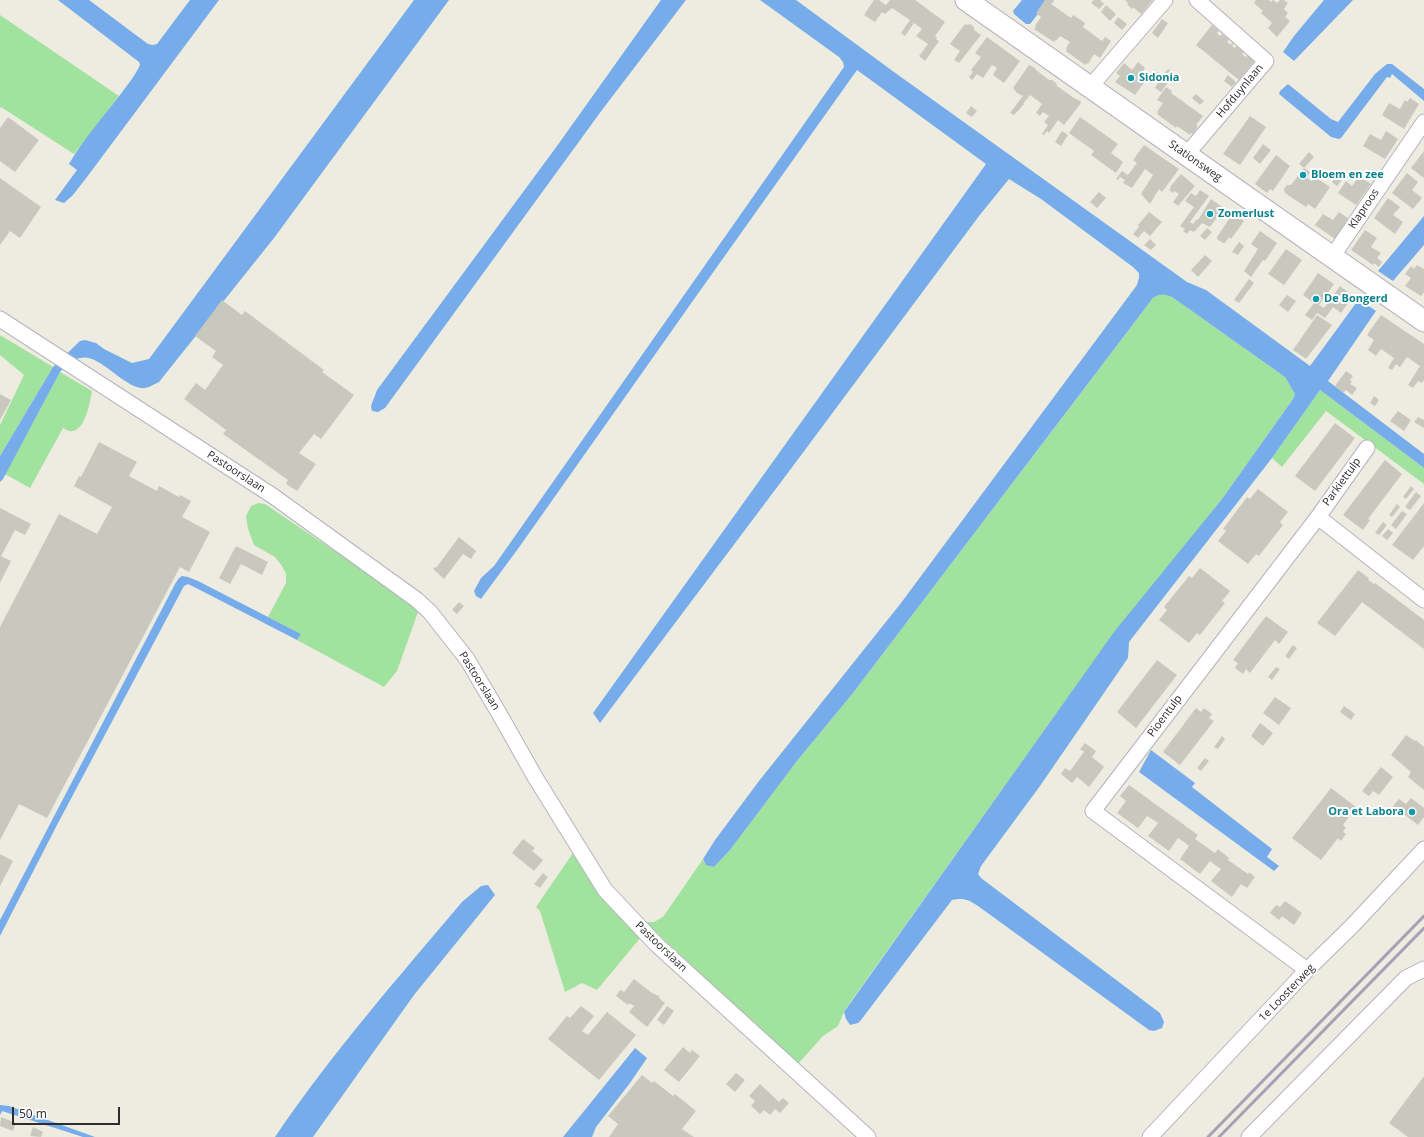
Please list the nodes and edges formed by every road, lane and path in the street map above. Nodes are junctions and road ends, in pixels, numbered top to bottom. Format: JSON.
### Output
{"nodes":[{"id":1,"x":966,"y":0,"type":"edge"},
{"id":2,"x":1165,"y":0,"type":"edge"},
{"id":3,"x":1197,"y":0,"type":"edge"},
{"id":4,"x":1090,"y":87,"type":"junction"},
{"id":5,"x":1424,"y":122,"type":"edge"},
{"id":6,"x":1186,"y":155,"type":"junction"},
{"id":7,"x":1332,"y":257,"type":"junction"},
{"id":8,"x":0,"y":319,"type":"edge"},
{"id":9,"x":1424,"y":321,"type":"edge"},
{"id":10,"x":1367,"y":448,"type":"dead end"},
{"id":11,"x":1318,"y":516,"type":"junction"},
{"id":12,"x":1422,"y":595,"type":"edge"},
{"id":13,"x":1424,"y":849,"type":"edge"},
{"id":14,"x":1424,"y":969,"type":"edge"},
{"id":15,"x":1307,"y":970,"type":"junction"},
{"id":16,"x":868,"y":1137,"type":"edge"},
{"id":17,"x":1150,"y":1137,"type":"edge"},
{"id":18,"x":1249,"y":1137,"type":"edge"}],
"edges":[{"from":1,"to":4,"type":"street","name":"Stationsweg"},
{"from":2,"to":4,"type":"street"},
{"from":3,"to":6,"type":"street","name":"Hofduynlaan"},
{"from":4,"to":6,"type":"street","name":"Stationsweg"},
{"from":5,"to":7,"type":"street","name":"Klaproos"},
{"from":6,"to":7,"type":"street","name":"Stationsweg"},
{"from":7,"to":9,"type":"street","name":"Stationsweg"},
{"from":8,"to":16,"type":"street","name":"Pastoorslaan"},
{"from":10,"to":11,"type":"street","name":"Parkiettulp"},
{"from":11,"to":12,"type":"street"},
{"from":11,"to":15,"type":"street","name":"Pioentulp"},
{"from":13,"to":15,"type":"street","name":"1e Loosterweg"},
{"from":14,"to":18,"type":"street"},
{"from":15,"to":17,"type":"street","name":"1e Loosterweg"}]}
